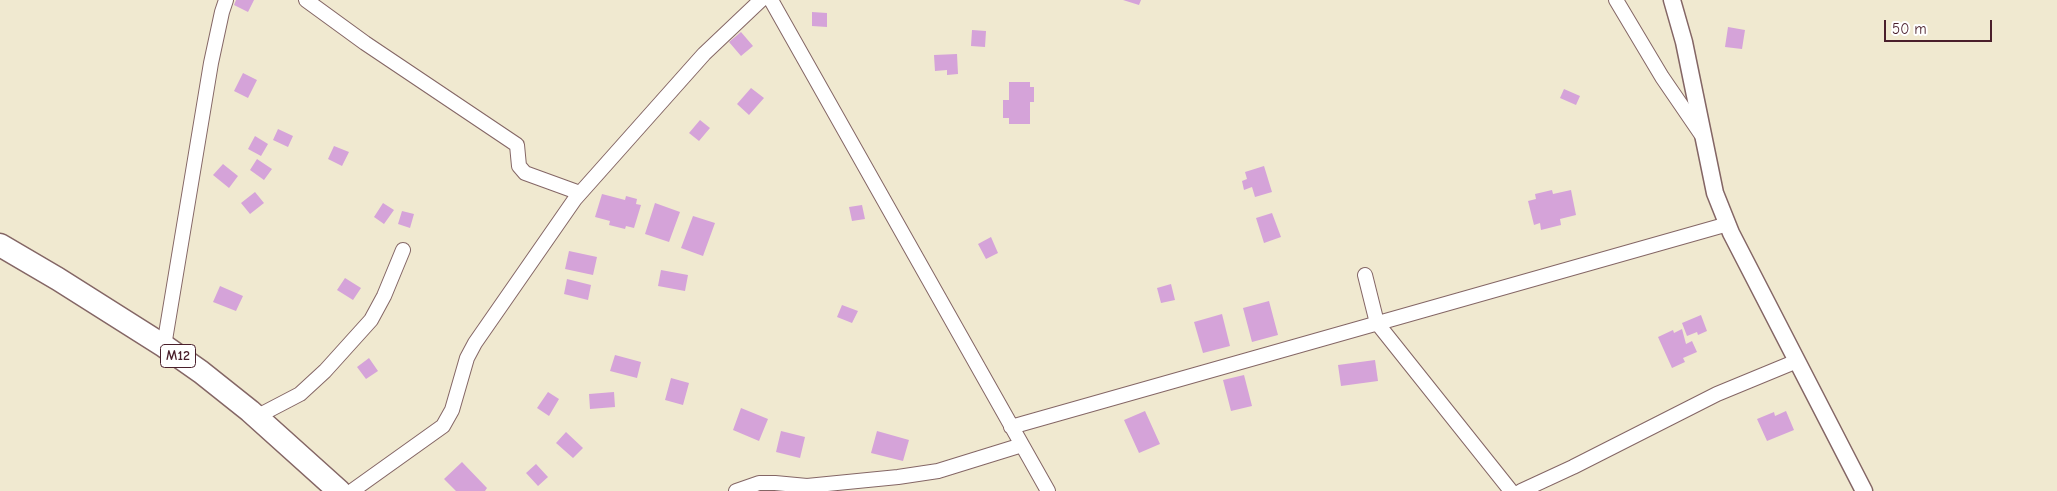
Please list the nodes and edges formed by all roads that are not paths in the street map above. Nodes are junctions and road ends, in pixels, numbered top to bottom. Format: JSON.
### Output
{"nodes":[{"id":1,"x":226,"y":0,"type":"edge"},
{"id":2,"x":306,"y":0,"type":"edge"},
{"id":3,"x":761,"y":0,"type":"edge"},
{"id":4,"x":771,"y":0,"type":"edge"},
{"id":5,"x":1616,"y":0,"type":"edge"},
{"id":6,"x":1672,"y":0,"type":"edge"},
{"id":7,"x":1704,"y":137,"type":"junction"},
{"id":8,"x":580,"y":193,"type":"junction"},
{"id":9,"x":1728,"y":224,"type":"junction"},
{"id":10,"x":0,"y":245,"type":"edge"},
{"id":11,"x":403,"y":250,"type":"dead end"},
{"id":12,"x":1365,"y":275,"type":"dead end"},
{"id":13,"x":1377,"y":323,"type":"junction"},
{"id":14,"x":164,"y":346,"type":"junction"},
{"id":15,"x":1797,"y":361,"type":"junction"},
{"id":16,"x":256,"y":417,"type":"junction"},
{"id":17,"x":1011,"y":427,"type":"junction"},
{"id":18,"x":1022,"y":444,"type":"junction"},
{"id":19,"x":339,"y":491,"type":"edge"},
{"id":20,"x":352,"y":491,"type":"edge"},
{"id":21,"x":736,"y":491,"type":"edge"},
{"id":22,"x":1048,"y":491,"type":"edge"},
{"id":23,"x":1511,"y":491,"type":"edge"},
{"id":24,"x":1521,"y":491,"type":"edge"},
{"id":25,"x":1864,"y":491,"type":"edge"}],
"edges":[{"from":1,"to":14,"type":"street"},
{"from":2,"to":8,"type":"street"},
{"from":3,"to":8,"type":"street"},
{"from":4,"to":17,"type":"street"},
{"from":5,"to":7,"type":"street"},
{"from":6,"to":7,"type":"street"},
{"from":7,"to":9,"type":"street"},
{"from":8,"to":20,"type":"street"},
{"from":9,"to":13,"type":"street"},
{"from":9,"to":15,"type":"street"},
{"from":10,"to":14,"type":"highway","number":"M12"},
{"from":11,"to":16,"type":"street"},
{"from":12,"to":13,"type":"street"},
{"from":13,"to":17,"type":"street"},
{"from":13,"to":23,"type":"street"},
{"from":14,"to":16,"type":"highway","number":"M12"},
{"from":15,"to":24,"type":"street"},
{"from":15,"to":25,"type":"street"},
{"from":16,"to":19,"type":"highway","number":"M12"},
{"from":17,"to":18,"type":"street"},
{"from":18,"to":21,"type":"street"},
{"from":18,"to":22,"type":"street"}]}
